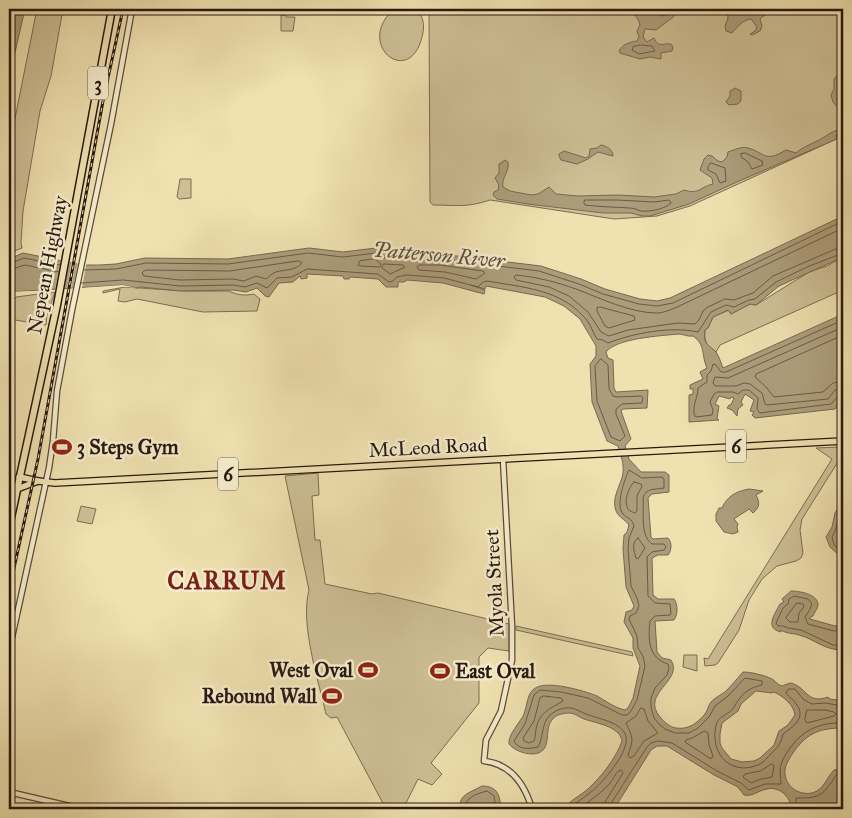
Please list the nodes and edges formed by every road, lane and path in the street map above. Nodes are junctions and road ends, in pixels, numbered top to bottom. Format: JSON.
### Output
{"nodes":[{"id":1,"x":112,"y":9,"type":"edge"},
{"id":2,"x":132,"y":9,"type":"edge"},
{"id":3,"x":842,"y":441,"type":"edge"},
{"id":4,"x":503,"y":459,"type":"junction"},
{"id":5,"x":19,"y":477,"type":"junction"},
{"id":6,"x":38,"y":482,"type":"junction"},
{"id":7,"x":46,"y":482,"type":"junction"},
{"id":8,"x":17,"y":489,"type":"junction"},
{"id":9,"x":9,"y":527,"type":"edge"},
{"id":10,"x":9,"y":651,"type":"edge"},
{"id":11,"x":9,"y":793,"type":"edge"},
{"id":12,"x":82,"y":809,"type":"edge"},
{"id":13,"x":532,"y":809,"type":"edge"}],
"edges":[{"from":1,"to":5,"type":"highway","name":"Nepean Highway","number":"3"},
{"from":2,"to":7,"type":"street"},
{"from":3,"to":4,"type":"main road","name":"McLeod Road","number":"6"},
{"from":4,"to":7,"type":"main road","name":"McLeod Road","number":"6"},
{"from":4,"to":13,"type":"street","name":"Myola Street"},
{"from":5,"to":6,"type":"main road","name":"McLeod Road","number":"6"},
{"from":5,"to":8,"type":"highway","name":"Nepean Highway","number":"3"},
{"from":6,"to":7,"type":"main road","name":"McLeod Road","number":"6"},
{"from":6,"to":8,"type":"main road"},
{"from":7,"to":10,"type":"street"},
{"from":8,"to":9,"type":"highway","name":"Nepean Highway","number":"3"},
{"from":11,"to":12,"type":"street"}]}
